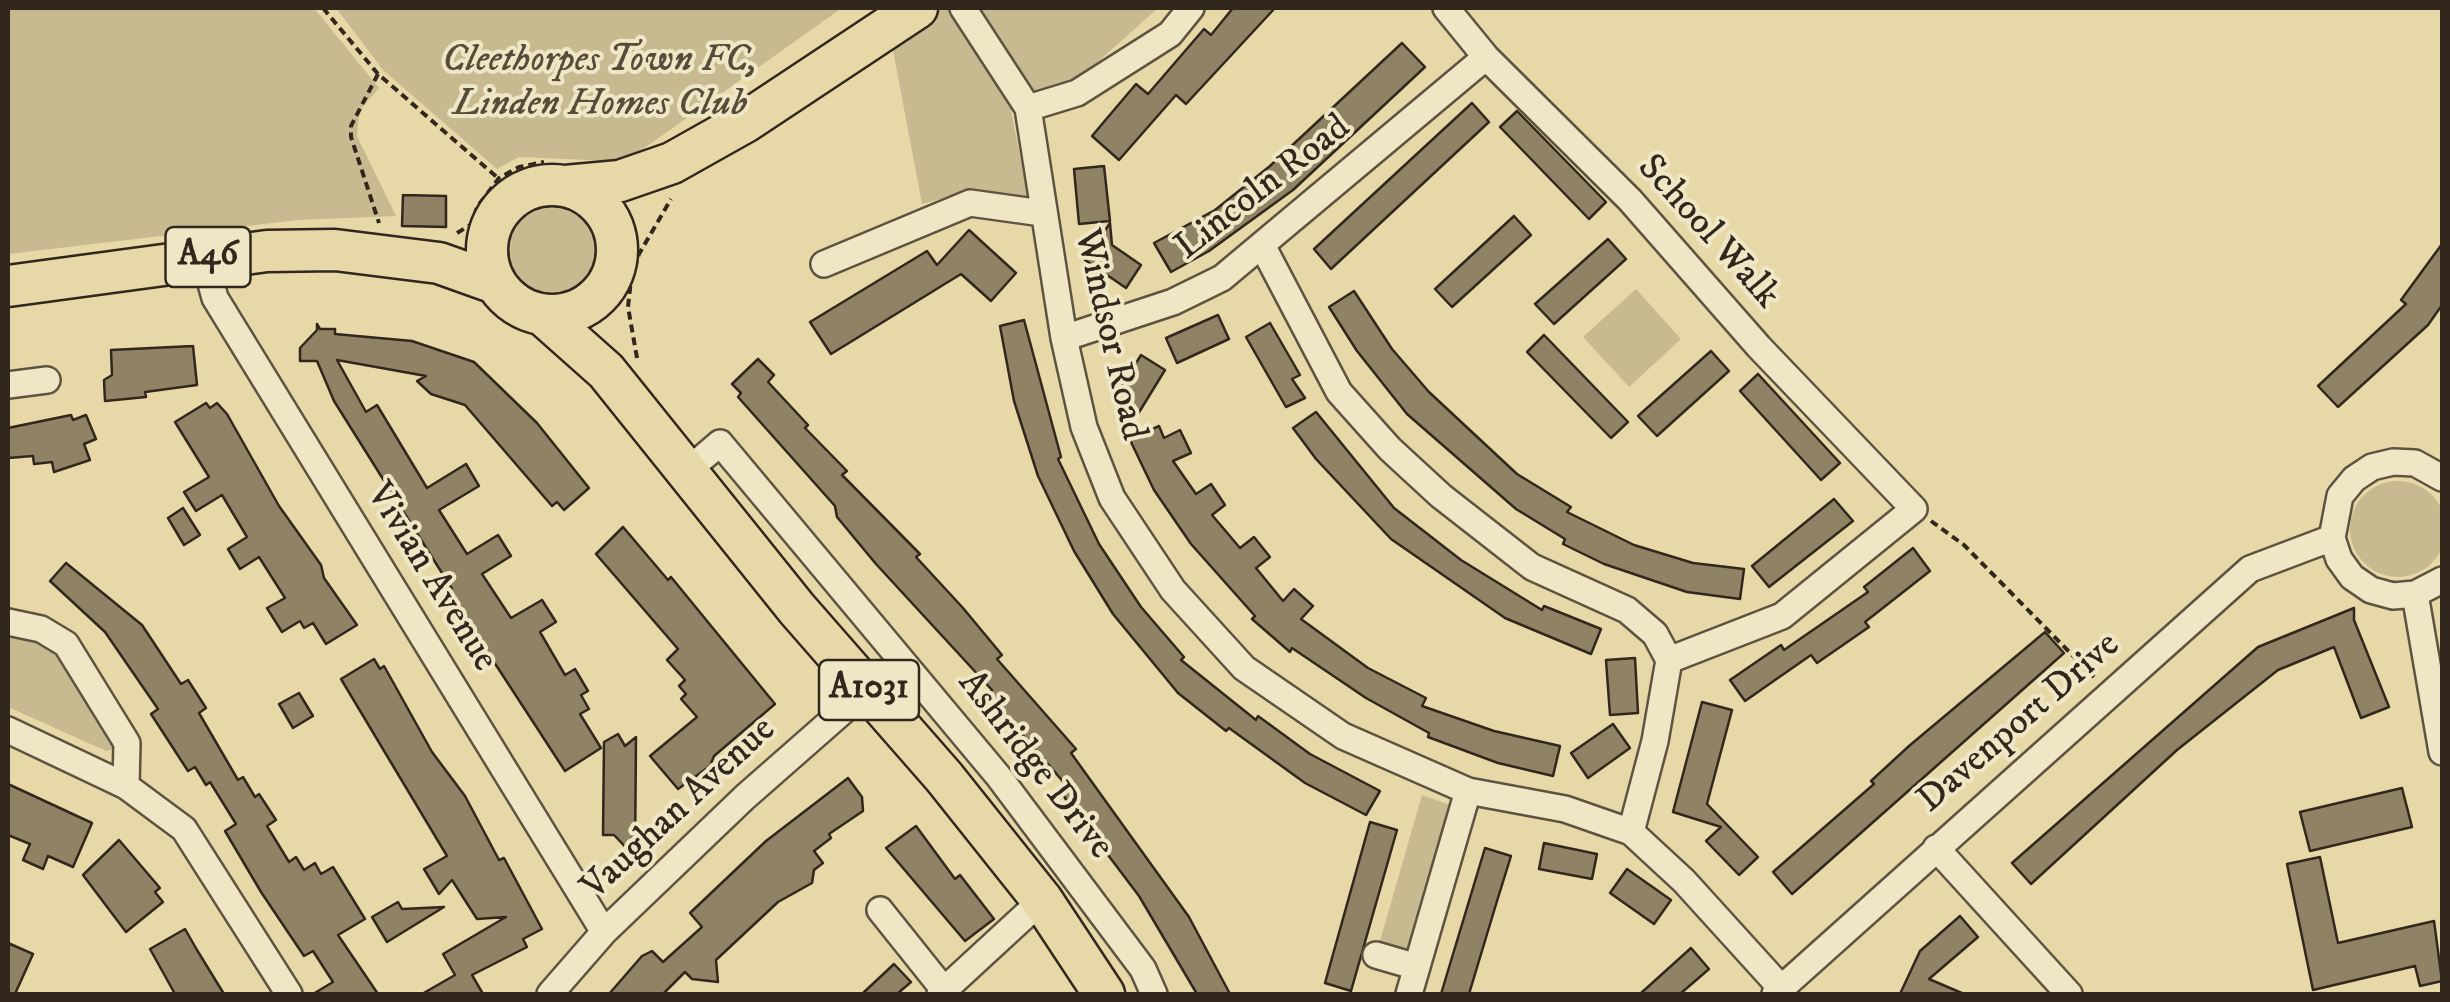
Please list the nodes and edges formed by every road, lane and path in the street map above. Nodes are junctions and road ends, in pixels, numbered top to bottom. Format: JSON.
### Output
{"nodes":[{"id":1,"x":323,"y":8,"type":"edge"},
{"id":2,"x":916,"y":8,"type":"edge"},
{"id":3,"x":963,"y":8,"type":"edge"},
{"id":4,"x":1191,"y":8,"type":"edge"},
{"id":5,"x":1446,"y":8,"type":"edge"},
{"id":6,"x":1486,"y":57,"type":"junction"},
{"id":7,"x":378,"y":74,"type":"junction"},
{"id":8,"x":1028,"y":108,"type":"junction"},
{"id":9,"x":672,"y":163,"type":"junction"},
{"id":10,"x":499,"y":178,"type":"dead end"},
{"id":11,"x":564,"y":186,"type":"junction"},
{"id":12,"x":1042,"y":213,"type":"junction"},
{"id":13,"x":490,"y":229,"type":"junction"},
{"id":14,"x":618,"y":245,"type":"junction"},
{"id":15,"x":1262,"y":247,"type":"junction"},
{"id":16,"x":204,"y":258,"type":"junction"},
{"id":17,"x":394,"y":258,"type":"junction"},
{"id":18,"x":824,"y":264,"type":"dead end"},
{"id":19,"x":495,"y":283,"type":"junction"},
{"id":20,"x":8,"y":286,"type":"edge"},
{"id":21,"x":605,"y":288,"type":"junction"},
{"id":22,"x":543,"y":315,"type":"junction"},
{"id":23,"x":1064,"y":338,"type":"junction"},
{"id":24,"x":47,"y":380,"type":"dead end"},
{"id":25,"x":8,"y":385,"type":"edge"},
{"id":26,"x":622,"y":394,"type":"junction"},
{"id":27,"x":2440,"y":470,"type":"edge"},
{"id":28,"x":686,"y":472,"type":"junction"},
{"id":29,"x":1914,"y":508,"type":"junction"},
{"id":30,"x":2332,"y":538,"type":"junction"},
{"id":31,"x":2442,"y":580,"type":"edge"},
{"id":32,"x":2415,"y":594,"type":"junction"},
{"id":33,"x":8,"y":622,"type":"edge"},
{"id":34,"x":1668,"y":660,"type":"junction"},
{"id":35,"x":868,"y":688,"type":"junction"},
{"id":36,"x":2111,"y":695,"type":"junction"},
{"id":37,"x":8,"y":730,"type":"edge"},
{"id":38,"x":2442,"y":752,"type":"edge"},
{"id":39,"x":126,"y":786,"type":"junction"},
{"id":40,"x":1468,"y":791,"type":"junction"},
{"id":41,"x":1631,"y":832,"type":"junction"},
{"id":42,"x":1936,"y":848,"type":"junction"},
{"id":43,"x":1042,"y":900,"type":"junction"},
{"id":44,"x":880,"y":910,"type":"dead end"},
{"id":45,"x":604,"y":932,"type":"junction"},
{"id":46,"x":1376,"y":955,"type":"dead end"},
{"id":47,"x":1417,"y":967,"type":"junction"},
{"id":48,"x":942,"y":992,"type":"edge"},
{"id":49,"x":1779,"y":992,"type":"edge"},
{"id":50,"x":288,"y":994,"type":"edge"},
{"id":51,"x":550,"y":994,"type":"edge"},
{"id":52,"x":1104,"y":994,"type":"edge"},
{"id":53,"x":1154,"y":994,"type":"edge"},
{"id":54,"x":1409,"y":994,"type":"edge"},
{"id":55,"x":2070,"y":994,"type":"edge"}],
"edges":[{"from":1,"to":7,"type":"path"},
{"from":2,"to":9,"type":"main road","number":"A46"},
{"from":3,"to":8,"type":"street","name":"Windsor Road"},
{"from":4,"to":8,"type":"street"},
{"from":5,"to":6,"type":"street","name":"School Walk"},
{"from":6,"to":15,"type":"street","name":"Lincoln Road"},
{"from":6,"to":29,"type":"street","name":"School Walk"},
{"from":7,"to":10,"type":"path"},
{"from":7,"to":17,"type":"path"},
{"from":8,"to":12,"type":"street","name":"Windsor Road"},
{"from":9,"to":11,"type":"main road","number":"A46"},
{"from":9,"to":14,"type":"main road","number":"A46"},
{"from":11,"to":13,"type":"main road","number":"A46"},
{"from":11,"to":14,"type":"main road"},
{"from":12,"to":18,"type":"street"},
{"from":12,"to":23,"type":"street","name":"Windsor Road"},
{"from":13,"to":17,"type":"main road","number":"A46"},
{"from":13,"to":19,"type":"main road"},
{"from":14,"to":21,"type":"main road","number":"A46"},
{"from":15,"to":23,"type":"street","name":"Lincoln Road"},
{"from":15,"to":34,"type":"street"},
{"from":16,"to":17,"type":"main road","number":"A46"},
{"from":16,"to":20,"type":"main road","number":"A46"},
{"from":16,"to":45,"type":"street","name":"Vivian Avenue"},
{"from":17,"to":19,"type":"main road","number":"A46"},
{"from":19,"to":22,"type":"main road","number":"A46"},
{"from":21,"to":22,"type":"main road"},
{"from":21,"to":26,"type":"main road","number":"A1031"},
{"from":22,"to":26,"type":"main road","number":"A1031"},
{"from":23,"to":40,"type":"street","name":"Windsor Road"},
{"from":24,"to":25,"type":"street"},
{"from":26,"to":28,"type":"main road","number":"A1031"},
{"from":27,"to":30,"type":"street"},
{"from":28,"to":35,"type":"main road","number":"A1031"},
{"from":28,"to":53,"type":"street","name":"Ashridge Drive"},
{"from":29,"to":34,"type":"street"},
{"from":29,"to":36,"type":"path"},
{"from":30,"to":32,"type":"street"},
{"from":30,"to":36,"type":"street","name":"Davenport Drive"},
{"from":31,"to":32,"type":"street"},
{"from":32,"to":38,"type":"street"},
{"from":33,"to":39,"type":"street"},
{"from":34,"to":41,"type":"street"},
{"from":35,"to":43,"type":"main road","number":"A1031"},
{"from":35,"to":45,"type":"street","name":"Vaughan Avenue"},
{"from":36,"to":42,"type":"street","name":"Davenport Drive"},
{"from":37,"to":39,"type":"street"},
{"from":39,"to":50,"type":"street"},
{"from":40,"to":41,"type":"street","name":"Windsor Road"},
{"from":40,"to":47,"type":"street"},
{"from":41,"to":49,"type":"street","name":"Windsor Road"},
{"from":42,"to":49,"type":"street","name":"Davenport Drive"},
{"from":42,"to":55,"type":"street"},
{"from":43,"to":48,"type":"street"},
{"from":43,"to":52,"type":"main road","number":"A1031"},
{"from":44,"to":48,"type":"street"},
{"from":45,"to":51,"type":"street","name":"Vaughan Avenue"},
{"from":46,"to":47,"type":"street"},
{"from":47,"to":54,"type":"street"}]}
